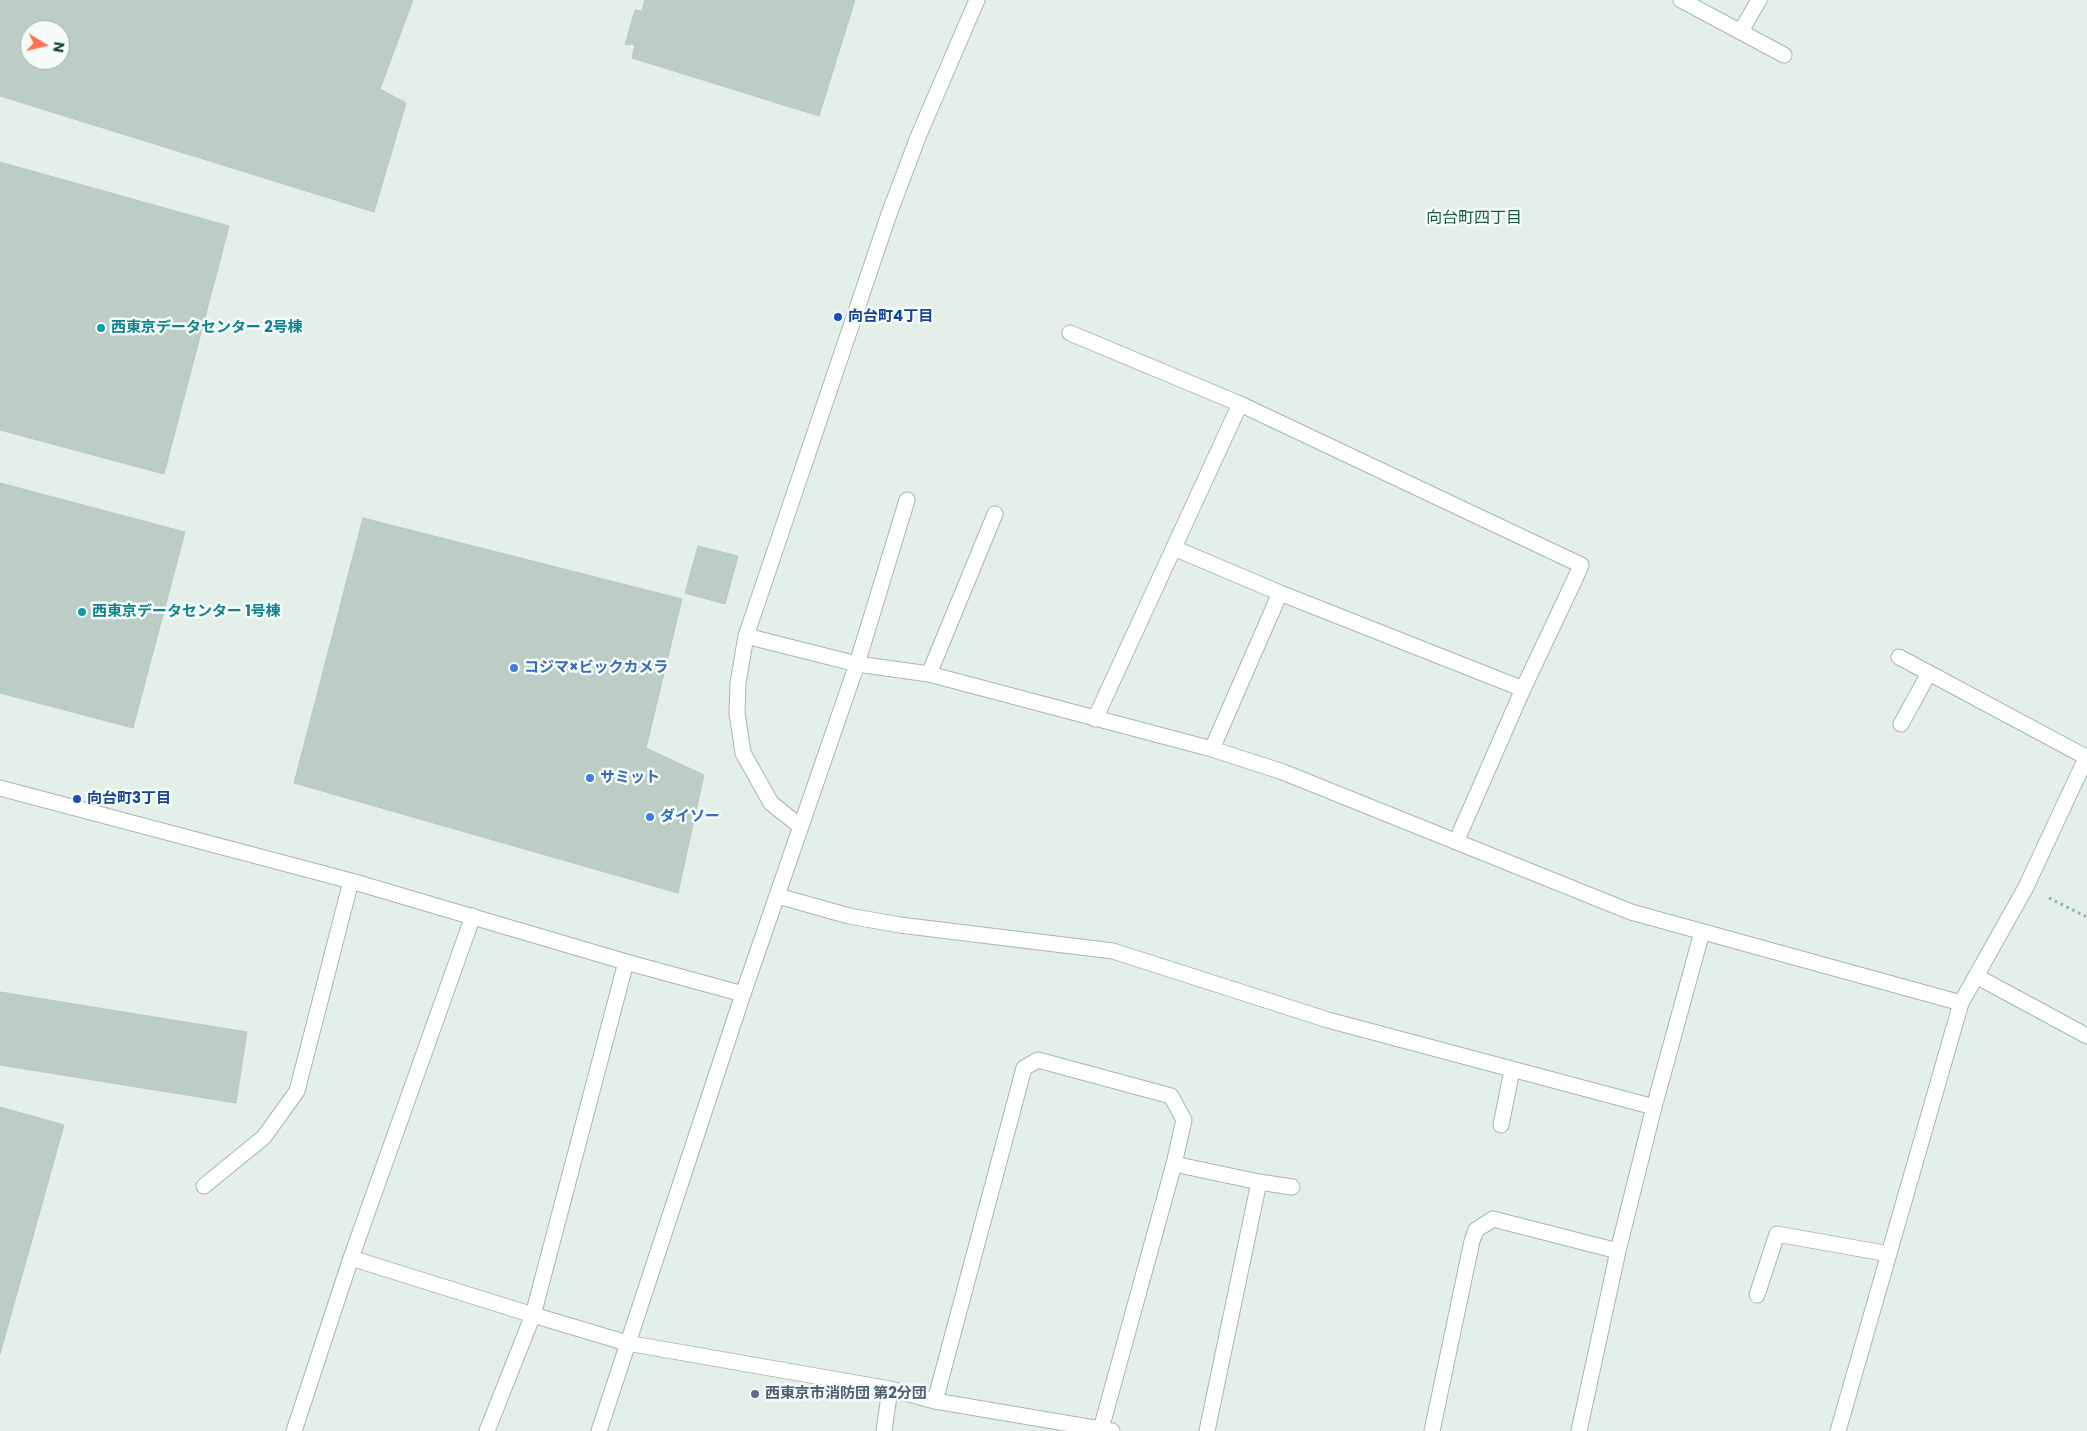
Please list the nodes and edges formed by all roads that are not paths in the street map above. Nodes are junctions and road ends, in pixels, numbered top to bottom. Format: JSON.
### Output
{"nodes":[{"id":1,"x":977,"y":0,"type":"edge"},
{"id":2,"x":1682,"y":0,"type":"edge"},
{"id":3,"x":1759,"y":0,"type":"edge"},
{"id":4,"x":1741,"y":31,"type":"junction"},
{"id":5,"x":1784,"y":55,"type":"dead end"},
{"id":6,"x":1070,"y":334,"type":"dead end"},
{"id":7,"x":1240,"y":404,"type":"junction"},
{"id":8,"x":907,"y":500,"type":"dead end"},
{"id":9,"x":995,"y":514,"type":"dead end"},
{"id":10,"x":1174,"y":548,"type":"junction"},
{"id":11,"x":1280,"y":593,"type":"junction"},
{"id":12,"x":746,"y":636,"type":"junction"},
{"id":13,"x":1899,"y":657,"type":"dead end"},
{"id":14,"x":857,"y":664,"type":"junction"},
{"id":15,"x":1928,"y":673,"type":"junction"},
{"id":16,"x":929,"y":674,"type":"junction"},
{"id":17,"x":1523,"y":689,"type":"junction"},
{"id":18,"x":1095,"y":719,"type":"junction"},
{"id":19,"x":1901,"y":724,"type":"dead end"},
{"id":20,"x":1212,"y":749,"type":"junction"},
{"id":21,"x":2087,"y":756,"type":"edge"},
{"id":22,"x":0,"y":788,"type":"edge"},
{"id":23,"x":801,"y":827,"type":"junction"},
{"id":24,"x":1456,"y":842,"type":"junction"},
{"id":25,"x":351,"y":881,"type":"junction"},
{"id":26,"x":778,"y":896,"type":"junction"},
{"id":27,"x":473,"y":916,"type":"junction"},
{"id":28,"x":1702,"y":932,"type":"junction"},
{"id":29,"x":626,"y":962,"type":"junction"},
{"id":30,"x":1976,"y":976,"type":"junction"},
{"id":31,"x":743,"y":994,"type":"junction"},
{"id":32,"x":1961,"y":1003,"type":"junction"},
{"id":33,"x":2087,"y":1036,"type":"edge"},
{"id":34,"x":1512,"y":1070,"type":"junction"},
{"id":35,"x":1654,"y":1107,"type":"junction"},
{"id":36,"x":1501,"y":1125,"type":"dead end"},
{"id":37,"x":1174,"y":1164,"type":"junction"},
{"id":38,"x":1258,"y":1182,"type":"junction"},
{"id":39,"x":204,"y":1186,"type":"dead end"},
{"id":40,"x":1292,"y":1188,"type":"dead end"},
{"id":41,"x":1618,"y":1251,"type":"junction"},
{"id":42,"x":1889,"y":1254,"type":"junction"},
{"id":43,"x":351,"y":1258,"type":"junction"},
{"id":44,"x":1757,"y":1295,"type":"dead end"},
{"id":45,"x":532,"y":1315,"type":"junction"},
{"id":46,"x":627,"y":1343,"type":"junction"},
{"id":47,"x":890,"y":1389,"type":"junction"},
{"id":48,"x":936,"y":1401,"type":"junction"},
{"id":49,"x":1107,"y":1430,"type":"edge"},
{"id":50,"x":294,"y":1431,"type":"edge"},
{"id":51,"x":488,"y":1431,"type":"edge"},
{"id":52,"x":599,"y":1431,"type":"edge"},
{"id":53,"x":884,"y":1431,"type":"edge"},
{"id":54,"x":1208,"y":1431,"type":"edge"},
{"id":55,"x":1432,"y":1431,"type":"edge"},
{"id":56,"x":1579,"y":1431,"type":"edge"},
{"id":57,"x":1838,"y":1431,"type":"edge"}],
"edges":[{"from":1,"to":12,"type":"street"},
{"from":2,"to":4,"type":"street"},
{"from":3,"to":4,"type":"street"},
{"from":4,"to":5,"type":"street"},
{"from":6,"to":7,"type":"street"},
{"from":7,"to":10,"type":"street"},
{"from":7,"to":17,"type":"street"},
{"from":8,"to":14,"type":"street"},
{"from":9,"to":16,"type":"street"},
{"from":10,"to":11,"type":"street"},
{"from":10,"to":18,"type":"street"},
{"from":11,"to":17,"type":"street"},
{"from":11,"to":20,"type":"street"},
{"from":12,"to":14,"type":"street"},
{"from":12,"to":23,"type":"street"},
{"from":13,"to":15,"type":"street"},
{"from":14,"to":16,"type":"street"},
{"from":14,"to":23,"type":"street"},
{"from":15,"to":19,"type":"street"},
{"from":15,"to":21,"type":"street"},
{"from":16,"to":18,"type":"street"},
{"from":17,"to":24,"type":"street"},
{"from":18,"to":20,"type":"street"},
{"from":20,"to":24,"type":"street"},
{"from":21,"to":30,"type":"street"},
{"from":22,"to":25,"type":"street"},
{"from":23,"to":26,"type":"street"},
{"from":24,"to":28,"type":"street"},
{"from":25,"to":27,"type":"street"},
{"from":25,"to":39,"type":"street"},
{"from":26,"to":31,"type":"street"},
{"from":26,"to":34,"type":"street"},
{"from":27,"to":29,"type":"street"},
{"from":27,"to":43,"type":"street"},
{"from":28,"to":32,"type":"street"},
{"from":28,"to":35,"type":"street"},
{"from":29,"to":31,"type":"street"},
{"from":29,"to":45,"type":"street"},
{"from":30,"to":32,"type":"street"},
{"from":30,"to":33,"type":"street"},
{"from":31,"to":46,"type":"street"},
{"from":32,"to":42,"type":"street"},
{"from":34,"to":35,"type":"street"},
{"from":34,"to":36,"type":"street"},
{"from":35,"to":41,"type":"street"},
{"from":37,"to":38,"type":"street"},
{"from":37,"to":48,"type":"street"},
{"from":37,"to":49,"type":"street"},
{"from":38,"to":40,"type":"street"},
{"from":38,"to":54,"type":"street"},
{"from":41,"to":55,"type":"street"},
{"from":41,"to":56,"type":"street"},
{"from":42,"to":44,"type":"street"},
{"from":42,"to":57,"type":"street"},
{"from":43,"to":45,"type":"street"},
{"from":43,"to":50,"type":"street"},
{"from":45,"to":46,"type":"street"},
{"from":45,"to":51,"type":"street"},
{"from":46,"to":47,"type":"street"},
{"from":46,"to":52,"type":"street"},
{"from":47,"to":48,"type":"street"},
{"from":47,"to":53,"type":"street"},
{"from":48,"to":49,"type":"street"}]}
